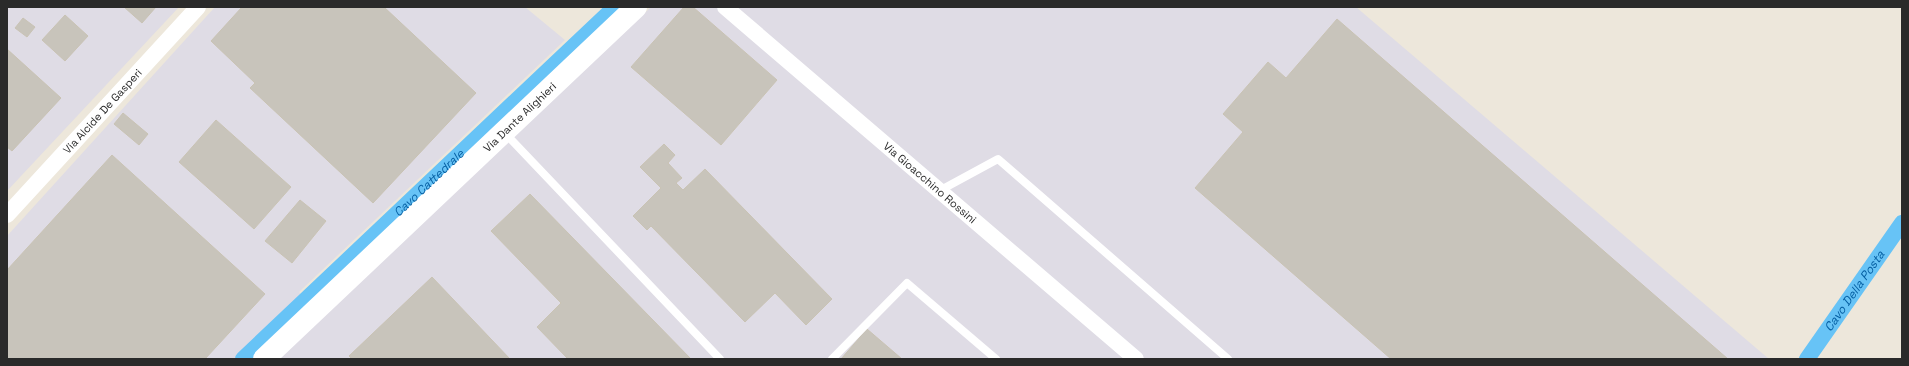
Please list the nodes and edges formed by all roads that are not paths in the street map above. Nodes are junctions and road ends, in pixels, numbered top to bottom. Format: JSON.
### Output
{"nodes":[{"id":1,"x":198,"y":7,"type":"edge"},
{"id":2,"x":636,"y":7,"type":"edge"},
{"id":3,"x":725,"y":7,"type":"edge"},
{"id":4,"x":504,"y":131,"type":"junction"},
{"id":5,"x":940,"y":191,"type":"junction"},
{"id":6,"x":7,"y":215,"type":"edge"},
{"id":7,"x":264,"y":359,"type":"edge"},
{"id":8,"x":720,"y":359,"type":"edge"},
{"id":9,"x":832,"y":359,"type":"edge"},
{"id":10,"x":996,"y":359,"type":"edge"},
{"id":11,"x":1136,"y":359,"type":"edge"},
{"id":12,"x":1228,"y":359,"type":"edge"}],
"edges":[{"from":1,"to":6,"type":"street","name":"Via Alcide De Gasperi"},
{"from":2,"to":4,"type":"main road","name":"Via Dante Alighieri"},
{"from":3,"to":5,"type":"street","name":"Via Gioacchino Rossini"},
{"from":4,"to":7,"type":"main road","name":"Via Dante Alighieri"},
{"from":4,"to":8,"type":"lane"},
{"from":5,"to":11,"type":"street","name":"Via Gioacchino Rossini"},
{"from":5,"to":12,"type":"lane"},
{"from":9,"to":10,"type":"lane"}]}
